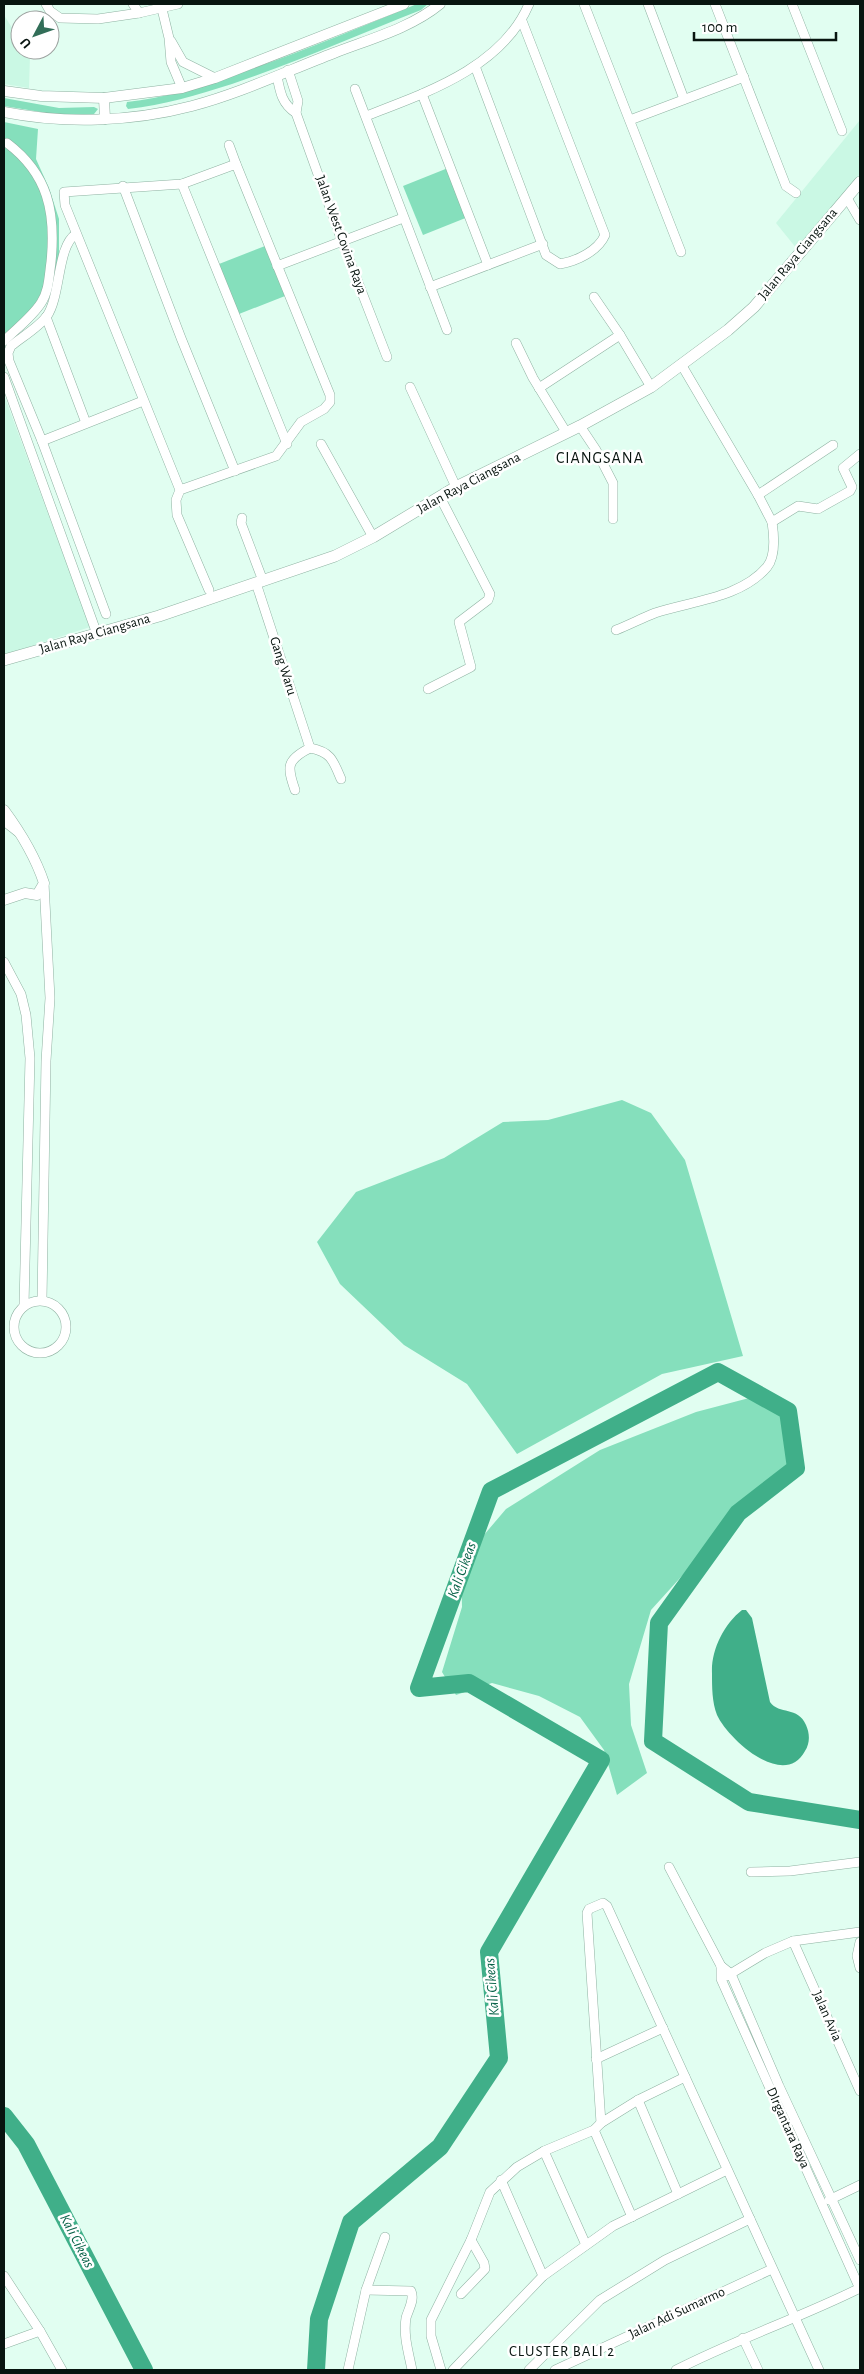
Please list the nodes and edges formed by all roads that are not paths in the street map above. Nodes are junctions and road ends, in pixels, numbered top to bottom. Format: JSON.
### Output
{"nodes":[{"id":1,"x":46,"y":4,"type":"edge"},
{"id":2,"x":133,"y":4,"type":"edge"},
{"id":3,"x":178,"y":4,"type":"edge"},
{"id":4,"x":404,"y":4,"type":"edge"},
{"id":5,"x":440,"y":4,"type":"edge"},
{"id":6,"x":528,"y":4,"type":"edge"},
{"id":7,"x":584,"y":4,"type":"edge"},
{"id":8,"x":648,"y":4,"type":"edge"},
{"id":9,"x":715,"y":4,"type":"edge"},
{"id":10,"x":792,"y":4,"type":"edge"},
{"id":11,"x":162,"y":9,"type":"junction"},
{"id":12,"x":140,"y":14,"type":"junction"},
{"id":13,"x":522,"y":20,"type":"junction"},
{"id":14,"x":169,"y":38,"type":"junction"},
{"id":15,"x":475,"y":66,"type":"junction"},
{"id":16,"x":288,"y":70,"type":"junction"},
{"id":17,"x":276,"y":76,"type":"junction"},
{"id":18,"x":744,"y":77,"type":"junction"},
{"id":19,"x":215,"y":78,"type":"junction"},
{"id":20,"x":182,"y":88,"type":"junction"},
{"id":21,"x":355,"y":89,"type":"dead end"},
{"id":22,"x":4,"y":91,"type":"edge"},
{"id":23,"x":422,"y":94,"type":"junction"},
{"id":24,"x":104,"y":98,"type":"junction"},
{"id":25,"x":684,"y":99,"type":"junction"},
{"id":26,"x":4,"y":112,"type":"edge"},
{"id":27,"x":296,"y":113,"type":"junction"},
{"id":28,"x":366,"y":116,"type":"junction"},
{"id":29,"x":105,"y":119,"type":"junction"},
{"id":30,"x":630,"y":120,"type":"junction"},
{"id":31,"x":842,"y":132,"type":"dead end"},
{"id":32,"x":7,"y":142,"type":"dead end"},
{"id":33,"x":229,"y":145,"type":"dead end"},
{"id":34,"x":236,"y":164,"type":"junction"},
{"id":35,"x":860,"y":182,"type":"edge"},
{"id":36,"x":182,"y":184,"type":"junction"},
{"id":37,"x":123,"y":186,"type":"junction"},
{"id":38,"x":796,"y":193,"type":"dead end"},
{"id":39,"x":847,"y":198,"type":"junction"},
{"id":40,"x":404,"y":218,"type":"junction"},
{"id":41,"x":860,"y":220,"type":"edge"},
{"id":42,"x":76,"y":234,"type":"junction"},
{"id":43,"x":342,"y":241,"type":"junction"},
{"id":44,"x":543,"y":244,"type":"junction"},
{"id":45,"x":681,"y":252,"type":"dead end"},
{"id":46,"x":488,"y":265,"type":"junction"},
{"id":47,"x":277,"y":266,"type":"junction"},
{"id":48,"x":430,"y":287,"type":"junction"},
{"id":49,"x":594,"y":298,"type":"dead end"},
{"id":50,"x":46,"y":317,"type":"junction"},
{"id":51,"x":446,"y":330,"type":"dead end"},
{"id":52,"x":620,"y":335,"type":"junction"},
{"id":53,"x":4,"y":341,"type":"edge"},
{"id":54,"x":516,"y":343,"type":"dead end"},
{"id":55,"x":387,"y":357,"type":"dead end"},
{"id":56,"x":681,"y":364,"type":"junction"},
{"id":57,"x":4,"y":377,"type":"edge"},
{"id":58,"x":410,"y":387,"type":"dead end"},
{"id":59,"x":651,"y":387,"type":"junction"},
{"id":60,"x":539,"y":388,"type":"junction"},
{"id":61,"x":143,"y":401,"type":"junction"},
{"id":62,"x":86,"y":423,"type":"junction"},
{"id":63,"x":580,"y":426,"type":"junction"},
{"id":64,"x":566,"y":432,"type":"junction"},
{"id":65,"x":42,"y":441,"type":"junction"},
{"id":66,"x":287,"y":444,"type":"junction"},
{"id":67,"x":321,"y":444,"type":"dead end"},
{"id":68,"x":833,"y":445,"type":"dead end"},
{"id":69,"x":860,"y":454,"type":"edge"},
{"id":70,"x":235,"y":472,"type":"junction"},
{"id":71,"x":456,"y":487,"type":"junction"},
{"id":72,"x":180,"y":490,"type":"junction"},
{"id":73,"x":758,"y":495,"type":"junction"},
{"id":74,"x":440,"y":498,"type":"junction"},
{"id":75,"x":242,"y":518,"type":"dead end"},
{"id":76,"x":613,"y":519,"type":"dead end"},
{"id":77,"x":772,"y":522,"type":"junction"},
{"id":78,"x":373,"y":537,"type":"junction"},
{"id":79,"x":259,"y":582,"type":"junction"},
{"id":80,"x":208,"y":590,"type":"dead end"},
{"id":81,"x":106,"y":614,"type":"dead end"},
{"id":82,"x":616,"y":630,"type":"dead end"},
{"id":83,"x":97,"y":634,"type":"junction"},
{"id":84,"x":4,"y":660,"type":"edge"},
{"id":85,"x":428,"y":689,"type":"dead end"},
{"id":86,"x":310,"y":748,"type":"junction"},
{"id":87,"x":341,"y":778,"type":"dead end"},
{"id":88,"x":295,"y":790,"type":"dead end"},
{"id":89,"x":4,"y":810,"type":"edge"},
{"id":90,"x":4,"y":822,"type":"edge"},
{"id":91,"x":22,"y":835,"type":"junction"},
{"id":92,"x":44,"y":883,"type":"junction"},
{"id":93,"x":37,"y":895,"type":"junction"},
{"id":94,"x":4,"y":900,"type":"edge"},
{"id":95,"x":46,"y":907,"type":"junction"},
{"id":96,"x":4,"y":962,"type":"edge"},
{"id":97,"x":42,"y":1300,"type":"junction"},
{"id":98,"x":24,"y":1305,"type":"junction"},
{"id":99,"x":860,"y":1862,"type":"edge"},
{"id":100,"x":669,"y":1867,"type":"dead end"},
{"id":101,"x":751,"y":1872,"type":"dead end"},
{"id":102,"x":860,"y":1932,"type":"edge"},
{"id":103,"x":793,"y":1941,"type":"junction"},
{"id":104,"x":860,"y":1942,"type":"edge"},
{"id":105,"x":721,"y":1966,"type":"junction"},
{"id":106,"x":860,"y":1968,"type":"edge"},
{"id":107,"x":731,"y":1974,"type":"junction"},
{"id":108,"x":720,"y":1979,"type":"junction"},
{"id":109,"x":663,"y":2028,"type":"junction"},
{"id":110,"x":596,"y":2059,"type":"junction"},
{"id":111,"x":685,"y":2077,"type":"junction"},
{"id":112,"x":775,"y":2088,"type":"junction"},
{"id":113,"x":860,"y":2091,"type":"edge"},
{"id":114,"x":638,"y":2100,"type":"junction"},
{"id":115,"x":601,"y":2123,"type":"junction"},
{"id":116,"x":594,"y":2130,"type":"junction"},
{"id":117,"x":544,"y":2151,"type":"junction"},
{"id":118,"x":727,"y":2170,"type":"junction"},
{"id":119,"x":501,"y":2180,"type":"junction"},
{"id":120,"x":860,"y":2185,"type":"edge"},
{"id":121,"x":678,"y":2194,"type":"junction"},
{"id":122,"x":832,"y":2198,"type":"junction"},
{"id":123,"x":822,"y":2204,"type":"junction"},
{"id":124,"x":632,"y":2217,"type":"junction"},
{"id":125,"x":750,"y":2219,"type":"junction"},
{"id":126,"x":385,"y":2237,"type":"dead end"},
{"id":127,"x":471,"y":2240,"type":"junction"},
{"id":128,"x":586,"y":2245,"type":"junction"},
{"id":129,"x":860,"y":2260,"type":"edge"},
{"id":130,"x":772,"y":2269,"type":"junction"},
{"id":131,"x":4,"y":2276,"type":"edge"},
{"id":132,"x":543,"y":2276,"type":"junction"},
{"id":133,"x":860,"y":2288,"type":"edge"},
{"id":134,"x":366,"y":2290,"type":"junction"},
{"id":135,"x":461,"y":2294,"type":"dead end"},
{"id":136,"x":795,"y":2318,"type":"junction"},
{"id":137,"x":40,"y":2330,"type":"junction"},
{"id":138,"x":743,"y":2338,"type":"junction"},
{"id":139,"x":4,"y":2344,"type":"edge"},
{"id":140,"x":692,"y":2366,"type":"edge"},
{"id":141,"x":566,"y":2368,"type":"edge"},
{"id":142,"x":62,"y":2370,"type":"edge"},
{"id":143,"x":348,"y":2370,"type":"edge"},
{"id":144,"x":412,"y":2370,"type":"edge"},
{"id":145,"x":441,"y":2370,"type":"edge"},
{"id":146,"x":453,"y":2370,"type":"edge"},
{"id":147,"x":528,"y":2370,"type":"edge"},
{"id":148,"x":555,"y":2370,"type":"edge"},
{"id":149,"x":676,"y":2370,"type":"edge"},
{"id":150,"x":758,"y":2370,"type":"edge"},
{"id":151,"x":820,"y":2370,"type":"edge"}],
"edges":[{"from":1,"to":12,"type":"street"},
{"from":2,"to":12,"type":"street"},
{"from":3,"to":11,"type":"street"},
{"from":4,"to":19,"type":"street"},
{"from":5,"to":16,"type":"street"},
{"from":6,"to":13,"type":"street"},
{"from":7,"to":30,"type":"street"},
{"from":8,"to":25,"type":"street"},
{"from":9,"to":18,"type":"street"},
{"from":10,"to":31,"type":"street"},
{"from":11,"to":12,"type":"street"},
{"from":11,"to":14,"type":"street"},
{"from":13,"to":15,"type":"street"},
{"from":13,"to":44,"type":"street"},
{"from":14,"to":19,"type":"street"},
{"from":14,"to":20,"type":"street"},
{"from":15,"to":23,"type":"street"},
{"from":15,"to":44,"type":"street"},
{"from":16,"to":17,"type":"street"},
{"from":16,"to":27,"type":"street","name":"Jalan West Covina Raya"},
{"from":17,"to":27,"type":"street","name":"Jalan West Covina Raya"},
{"from":17,"to":29,"type":"street"},
{"from":18,"to":25,"type":"street"},
{"from":18,"to":38,"type":"street"},
{"from":19,"to":20,"type":"street"},
{"from":20,"to":24,"type":"street"},
{"from":21,"to":28,"type":"street"},
{"from":22,"to":24,"type":"street"},
{"from":23,"to":28,"type":"street"},
{"from":23,"to":46,"type":"street"},
{"from":24,"to":29,"type":"street"},
{"from":25,"to":30,"type":"street"},
{"from":26,"to":29,"type":"street"},
{"from":27,"to":43,"type":"street","name":"Jalan West Covina Raya"},
{"from":28,"to":40,"type":"street"},
{"from":30,"to":45,"type":"street"},
{"from":32,"to":53,"type":"street"},
{"from":33,"to":34,"type":"street"},
{"from":34,"to":36,"type":"street"},
{"from":34,"to":47,"type":"street"},
{"from":35,"to":39,"type":"main road","name":"Jalan Raya Ciangsana"},
{"from":36,"to":37,"type":"street"},
{"from":36,"to":66,"type":"street"},
{"from":37,"to":42,"type":"street"},
{"from":37,"to":70,"type":"street"},
{"from":39,"to":41,"type":"street"},
{"from":39,"to":56,"type":"main road","name":"Jalan Raya Ciangsana"},
{"from":40,"to":43,"type":"street"},
{"from":40,"to":48,"type":"street"},
{"from":42,"to":50,"type":"street"},
{"from":42,"to":61,"type":"street"},
{"from":43,"to":47,"type":"street"},
{"from":43,"to":55,"type":"street","name":"Jalan West Covina Raya"},
{"from":44,"to":46,"type":"street"},
{"from":46,"to":48,"type":"street"},
{"from":47,"to":66,"type":"street"},
{"from":48,"to":51,"type":"street"},
{"from":49,"to":52,"type":"street"},
{"from":50,"to":62,"type":"street"},
{"from":50,"to":65,"type":"street"},
{"from":52,"to":59,"type":"street"},
{"from":52,"to":60,"type":"street"},
{"from":54,"to":60,"type":"street"},
{"from":56,"to":59,"type":"main road","name":"Jalan Raya Ciangsana"},
{"from":56,"to":73,"type":"street"},
{"from":57,"to":83,"type":"street"},
{"from":58,"to":71,"type":"street"},
{"from":59,"to":63,"type":"main road","name":"Jalan Raya Ciangsana"},
{"from":60,"to":64,"type":"street"},
{"from":61,"to":62,"type":"street"},
{"from":61,"to":72,"type":"street"},
{"from":62,"to":65,"type":"street"},
{"from":63,"to":64,"type":"main road","name":"Jalan Raya Ciangsana"},
{"from":63,"to":76,"type":"street"},
{"from":64,"to":71,"type":"main road","name":"Jalan Raya Ciangsana"},
{"from":65,"to":81,"type":"street"},
{"from":66,"to":70,"type":"street"},
{"from":67,"to":78,"type":"street"},
{"from":68,"to":73,"type":"street"},
{"from":69,"to":77,"type":"street"},
{"from":70,"to":72,"type":"street"},
{"from":71,"to":74,"type":"main road","name":"Jalan Raya Ciangsana"},
{"from":72,"to":80,"type":"street"},
{"from":73,"to":77,"type":"street"},
{"from":74,"to":78,"type":"main road","name":"Jalan Raya Ciangsana"},
{"from":74,"to":85,"type":"street"},
{"from":75,"to":79,"type":"street","name":"Gang Waru"},
{"from":77,"to":82,"type":"street"},
{"from":78,"to":79,"type":"main road","name":"Jalan Raya Ciangsana"},
{"from":79,"to":83,"type":"main road","name":"Jalan Raya Ciangsana"},
{"from":79,"to":86,"type":"street","name":"Gang Waru"},
{"from":83,"to":84,"type":"main road","name":"Jalan Raya Ciangsana"},
{"from":86,"to":87,"type":"street"},
{"from":86,"to":88,"type":"street"},
{"from":89,"to":91,"type":"street"},
{"from":90,"to":91,"type":"street"},
{"from":91,"to":92,"type":"street"},
{"from":92,"to":93,"type":"street"},
{"from":92,"to":95,"type":"street"},
{"from":93,"to":94,"type":"street"},
{"from":93,"to":95,"type":"street"},
{"from":95,"to":97,"type":"street"},
{"from":96,"to":98,"type":"street"},
{"from":97,"to":98,"type":"street"},
{"from":97,"to":98,"type":"street"},
{"from":99,"to":101,"type":"street"},
{"from":100,"to":105,"type":"street","name":"DIrgantara Raya"},
{"from":102,"to":103,"type":"street"},
{"from":103,"to":107,"type":"street"},
{"from":103,"to":113,"type":"street","name":"Jalan Avia"},
{"from":104,"to":106,"type":"street"},
{"from":105,"to":107,"type":"street","name":"DIrgantara Raya"},
{"from":105,"to":108,"type":"street","name":"DIrgantara Raya"},
{"from":107,"to":108,"type":"street"},
{"from":107,"to":112,"type":"street","name":"DIrgantara Raya"},
{"from":108,"to":112,"type":"street","name":"DIrgantara Raya"},
{"from":109,"to":110,"type":"street"},
{"from":109,"to":110,"type":"street"},
{"from":109,"to":111,"type":"street"},
{"from":110,"to":115,"type":"street"},
{"from":111,"to":114,"type":"street"},
{"from":111,"to":118,"type":"street"},
{"from":112,"to":122,"type":"street","name":"DIrgantara Raya"},
{"from":112,"to":123,"type":"street","name":"DIrgantara Raya"},
{"from":114,"to":115,"type":"street"},
{"from":114,"to":121,"type":"street"},
{"from":115,"to":116,"type":"street"},
{"from":116,"to":117,"type":"street"},
{"from":116,"to":124,"type":"street"},
{"from":117,"to":119,"type":"street"},
{"from":117,"to":128,"type":"street"},
{"from":118,"to":121,"type":"street"},
{"from":118,"to":125,"type":"street"},
{"from":119,"to":127,"type":"street"},
{"from":119,"to":132,"type":"street"},
{"from":120,"to":122,"type":"street"},
{"from":121,"to":124,"type":"street"},
{"from":122,"to":123,"type":"street"},
{"from":122,"to":129,"type":"street","name":"DIrgantara Raya"},
{"from":123,"to":133,"type":"street","name":"DIrgantara Raya"},
{"from":124,"to":128,"type":"street"},
{"from":125,"to":130,"type":"street"},
{"from":125,"to":147,"type":"street"},
{"from":126,"to":134,"type":"street"},
{"from":127,"to":135,"type":"street"},
{"from":127,"to":145,"type":"street"},
{"from":128,"to":132,"type":"street"},
{"from":130,"to":136,"type":"street"},
{"from":130,"to":141,"type":"street","name":"Jalan Adi Sumarmo"},
{"from":131,"to":137,"type":"street"},
{"from":132,"to":146,"type":"street"},
{"from":133,"to":136,"type":"street"},
{"from":134,"to":143,"type":"street"},
{"from":134,"to":144,"type":"street"},
{"from":136,"to":138,"type":"street"},
{"from":136,"to":151,"type":"street"},
{"from":137,"to":139,"type":"street"},
{"from":137,"to":142,"type":"street"},
{"from":138,"to":140,"type":"street"},
{"from":138,"to":150,"type":"street"},
{"from":140,"to":149,"type":"street"},
{"from":141,"to":148,"type":"street","name":"Jalan Adi Sumarmo"}]}
